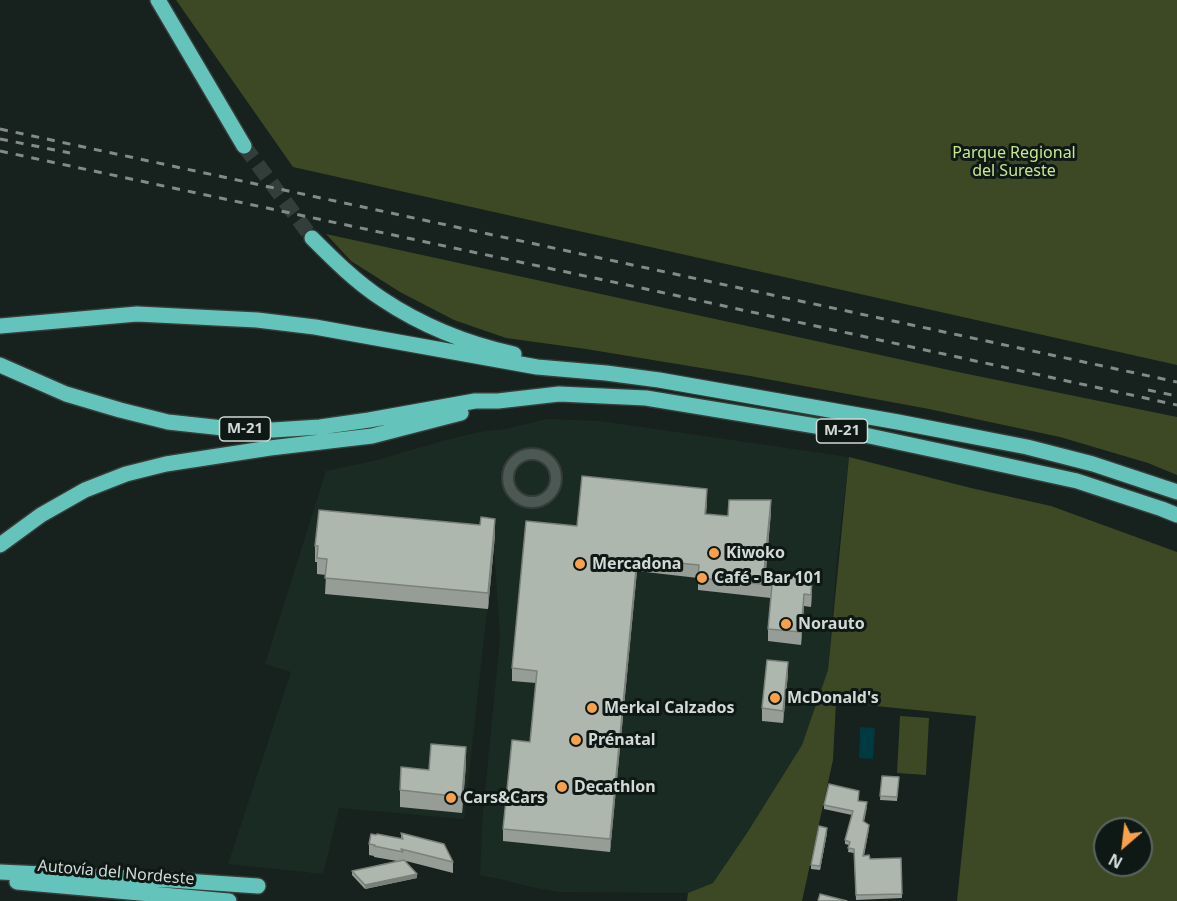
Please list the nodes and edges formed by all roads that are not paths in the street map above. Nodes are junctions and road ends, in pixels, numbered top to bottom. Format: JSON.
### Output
{"nodes":[{"id":1,"x":158,"y":0,"type":"edge"},
{"id":2,"x":244,"y":146,"type":"tunnel mouth"},
{"id":3,"x":312,"y":238,"type":"tunnel mouth"},
{"id":4,"x":0,"y":326,"type":"edge"},
{"id":5,"x":0,"y":365,"type":"edge"},
{"id":6,"x":606,"y":373,"type":"junction"},
{"id":7,"x":498,"y":401,"type":"junction"},
{"id":8,"x":556,"y":474,"type":"joint"},
{"id":9,"x":1177,"y":492,"type":"edge"},
{"id":10,"x":1177,"y":515,"type":"edge"},
{"id":11,"x":0,"y":545,"type":"edge"},
{"id":12,"x":0,"y":872,"type":"edge"},
{"id":13,"x":0,"y":880,"type":"edge"},
{"id":14,"x":258,"y":886,"type":"dead end"},
{"id":15,"x":229,"y":901,"type":"edge"}],
"edges":[{"from":1,"to":2,"type":"highway"},
{"from":3,"to":6,"type":"highway","number":"M-21"},
{"from":4,"to":6,"type":"highway","number":"M-21"},
{"from":5,"to":7,"type":"highway","number":"M-21"},
{"from":6,"to":9,"type":"highway","number":"M-21"},
{"from":7,"to":10,"type":"highway","number":"M-21"},
{"from":7,"to":11,"type":"highway"},
{"from":8,"to":8,"type":"street"},
{"from":12,"to":14,"type":"highway"},
{"from":13,"to":15,"type":"highway","name":"Autovía del Nordeste"}]}
